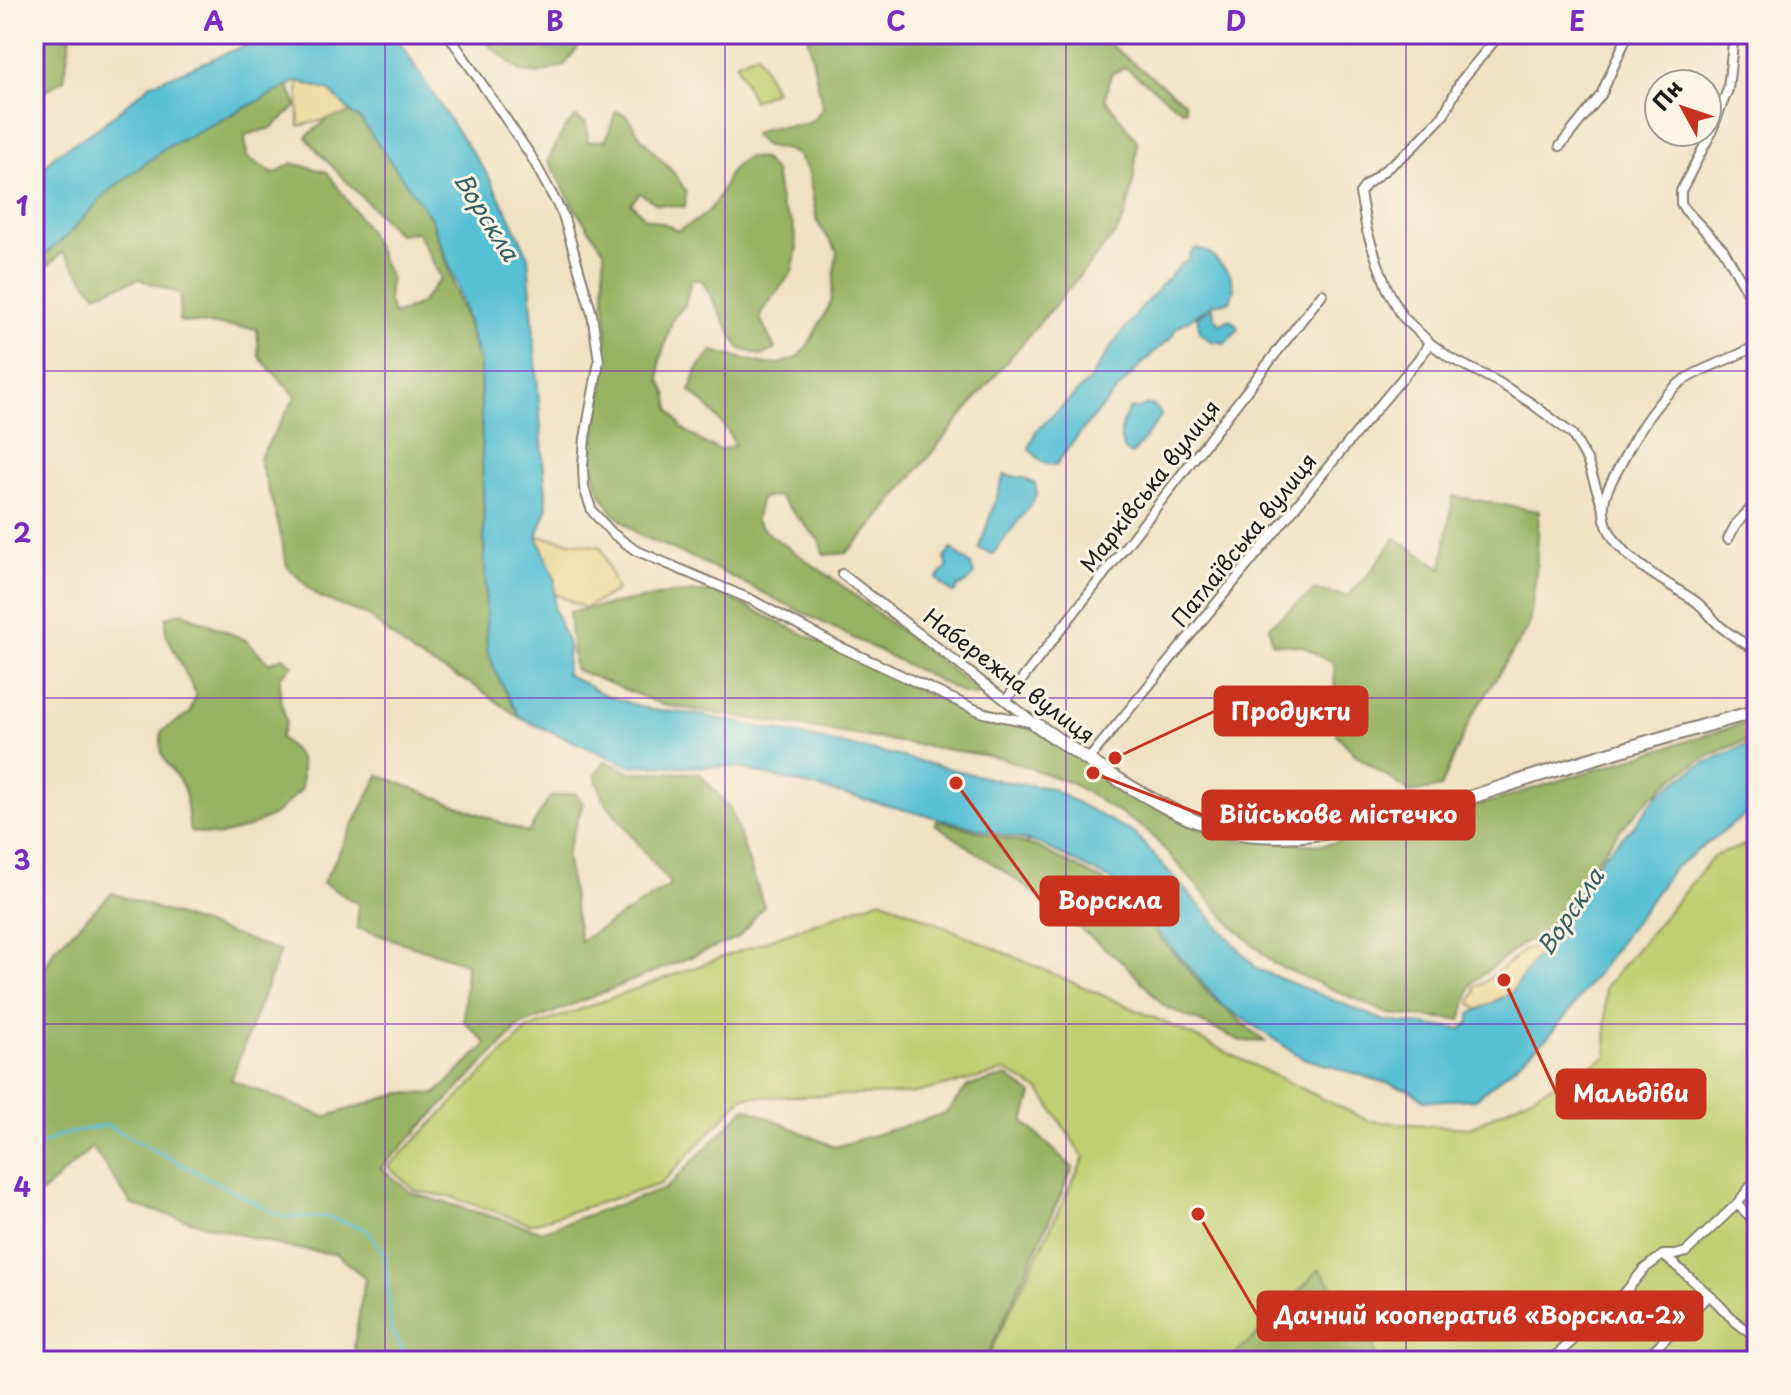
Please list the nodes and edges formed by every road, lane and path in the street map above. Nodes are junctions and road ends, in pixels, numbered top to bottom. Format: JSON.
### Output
{"nodes":[{"id":1,"x":448,"y":34,"type":"edge"},
{"id":2,"x":1500,"y":34,"type":"edge"},
{"id":3,"x":1628,"y":34,"type":"edge"},
{"id":4,"x":1734,"y":34,"type":"edge"},
{"id":5,"x":1560,"y":146,"type":"dead end"},
{"id":6,"x":1322,"y":294,"type":"dead end"},
{"id":7,"x":1757,"y":308,"type":"edge"},
{"id":8,"x":1428,"y":342,"type":"junction"},
{"id":9,"x":1757,"y":345,"type":"edge"},
{"id":10,"x":1757,"y":502,"type":"edge"},
{"id":11,"x":1604,"y":511,"type":"junction"},
{"id":12,"x":1728,"y":539,"type":"dead end"},
{"id":13,"x":842,"y":574,"type":"dead end"},
{"id":14,"x":1757,"y":650,"type":"edge"},
{"id":15,"x":1006,"y":700,"type":"junction"},
{"id":16,"x":1757,"y":711,"type":"edge"},
{"id":17,"x":1034,"y":723,"type":"junction"},
{"id":18,"x":1087,"y":761,"type":"junction"},
{"id":19,"x":1757,"y":1178,"type":"edge"},
{"id":20,"x":1737,"y":1204,"type":"junction"},
{"id":21,"x":1757,"y":1223,"type":"edge"},
{"id":22,"x":1663,"y":1255,"type":"junction"},
{"id":23,"x":1709,"y":1295,"type":"junction"},
{"id":24,"x":1757,"y":1335,"type":"edge"},
{"id":25,"x":1547,"y":1361,"type":"edge"},
{"id":26,"x":1643,"y":1361,"type":"edge"}],
"edges":[{"from":1,"to":17,"type":"street"},
{"from":2,"to":8,"type":"street"},
{"from":3,"to":5,"type":"street"},
{"from":4,"to":7,"type":"street"},
{"from":6,"to":15,"type":"street","name":"Марківська вулиця"},
{"from":8,"to":11,"type":"street"},
{"from":8,"to":18,"type":"street","name":"Патлаївська вулиця"},
{"from":9,"to":11,"type":"street"},
{"from":10,"to":12,"type":"street"},
{"from":11,"to":14,"type":"street"},
{"from":13,"to":15,"type":"street","name":"Набережна вулиця"},
{"from":15,"to":17,"type":"street","name":"Набережна вулиця"},
{"from":16,"to":18,"type":"street","name":"Набережна вулиця"},
{"from":17,"to":18,"type":"street","name":"Набережна вулиця"},
{"from":19,"to":20,"type":"street"},
{"from":20,"to":21,"type":"street"},
{"from":20,"to":22,"type":"street"},
{"from":22,"to":23,"type":"street"},
{"from":22,"to":25,"type":"street"},
{"from":23,"to":24,"type":"street"},
{"from":23,"to":26,"type":"street"}]}
